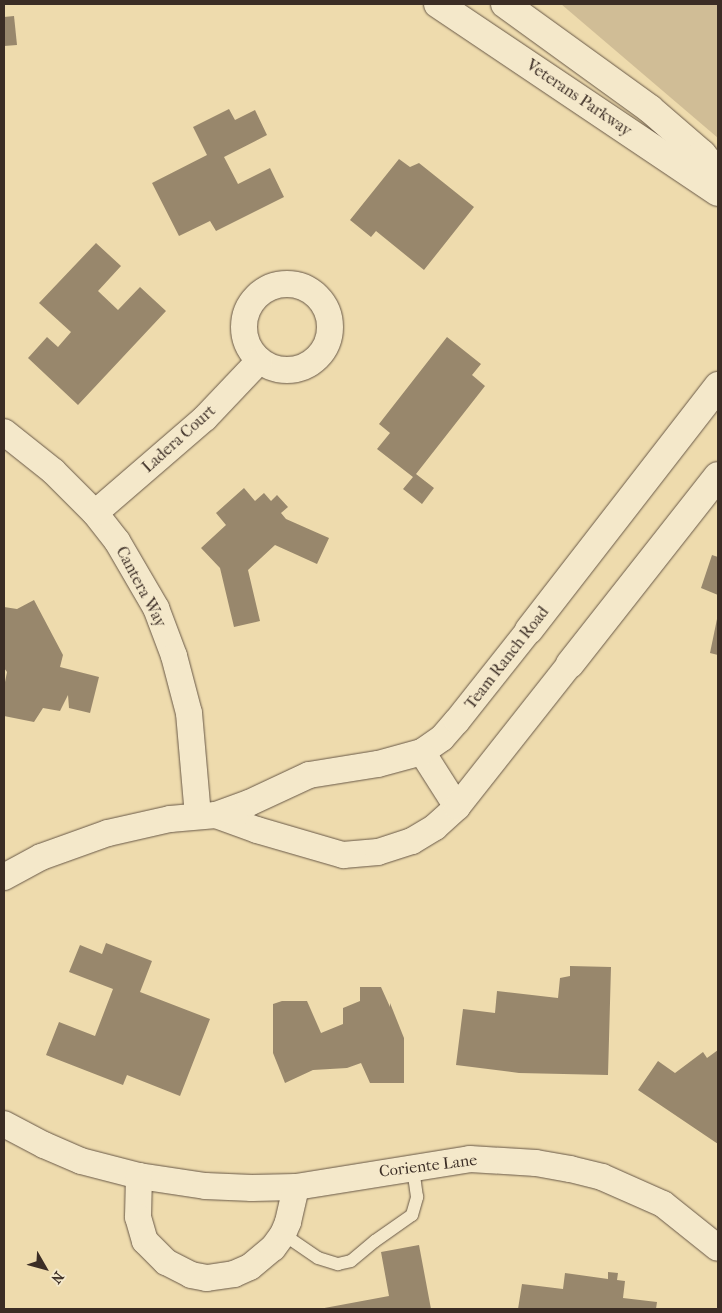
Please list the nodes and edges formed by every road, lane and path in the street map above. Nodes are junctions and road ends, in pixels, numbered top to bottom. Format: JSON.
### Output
{"nodes":[{"id":1,"x":438,"y":4,"type":"edge"},
{"id":2,"x":505,"y":4,"type":"edge"},
{"id":3,"x":718,"y":173,"type":"edge"},
{"id":4,"x":718,"y":192,"type":"edge"},
{"id":5,"x":259,"y":361,"type":"dead end"},
{"id":6,"x":718,"y":386,"type":"edge"},
{"id":7,"x":4,"y":432,"type":"edge"},
{"id":8,"x":718,"y":476,"type":"edge"},
{"id":9,"x":95,"y":513,"type":"junction"},
{"id":10,"x":529,"y":630,"type":"joint"},
{"id":11,"x":570,"y":664,"type":"joint"},
{"id":12,"x":422,"y":752,"type":"junction"},
{"id":13,"x":458,"y":807,"type":"junction"},
{"id":14,"x":207,"y":816,"type":"junction"},
{"id":15,"x":4,"y":877,"type":"edge"},
{"id":16,"x":4,"y":1124,"type":"edge"},
{"id":17,"x":413,"y":1167,"type":"junction"},
{"id":18,"x":139,"y":1176,"type":"junction"},
{"id":19,"x":296,"y":1187,"type":"junction"},
{"id":20,"x":283,"y":1234,"type":"junction"},
{"id":21,"x":718,"y":1248,"type":"edge"}],
"edges":[{"from":1,"to":4,"type":"street","name":"Veterans Parkway"},
{"from":2,"to":3,"type":"street","name":"Veterans Parkway"},
{"from":5,"to":9,"type":"street","name":"Ladera Court"},
{"from":6,"to":10,"type":"street","name":"Team Ranch Road"},
{"from":7,"to":9,"type":"street","name":"Cantera Way"},
{"from":8,"to":11,"type":"street","name":"Team Ranch Road"},
{"from":9,"to":14,"type":"street","name":"Cantera Way"},
{"from":10,"to":12,"type":"street","name":"Team Ranch Road"},
{"from":11,"to":13,"type":"street","name":"Team Ranch Road"},
{"from":12,"to":13,"type":"street"},
{"from":12,"to":14,"type":"street","name":"Team Ranch Road"},
{"from":13,"to":14,"type":"street","name":"Team Ranch Road"},
{"from":14,"to":15,"type":"street","name":"Team Ranch Road"},
{"from":16,"to":18,"type":"street","name":"Coriente Lane"},
{"from":17,"to":19,"type":"street","name":"Coriente Lane"},
{"from":17,"to":20,"type":"lane"},
{"from":17,"to":21,"type":"street","name":"Coriente Lane"},
{"from":18,"to":19,"type":"street","name":"Coriente Lane"},
{"from":18,"to":20,"type":"street"},
{"from":19,"to":20,"type":"street"}]}
